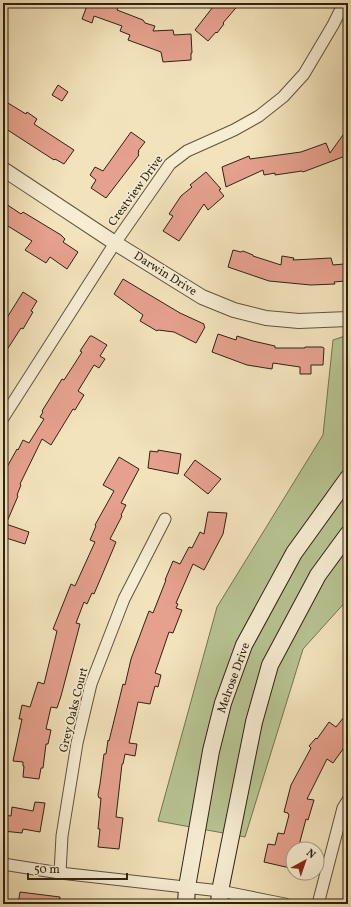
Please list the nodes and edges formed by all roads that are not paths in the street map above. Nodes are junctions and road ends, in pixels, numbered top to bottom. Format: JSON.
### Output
{"nodes":[{"id":1,"x":344,"y":3,"type":"edge"},
{"id":2,"x":3,"y":169,"type":"edge"},
{"id":3,"x":115,"y":242,"type":"junction"},
{"id":4,"x":348,"y":319,"type":"edge"},
{"id":5,"x":3,"y":418,"type":"edge"},
{"id":6,"x":348,"y":478,"type":"edge"},
{"id":7,"x":165,"y":519,"type":"dead end"},
{"id":8,"x":348,"y":534,"type":"edge"},
{"id":9,"x":348,"y":800,"type":"edge"},
{"id":10,"x":3,"y":864,"type":"edge"},
{"id":11,"x":60,"y":873,"type":"junction"},
{"id":12,"x":187,"y":887,"type":"junction"},
{"id":13,"x":219,"y":898,"type":"edge"},
{"id":14,"x":186,"y":904,"type":"edge"},
{"id":15,"x":285,"y":904,"type":"edge"},
{"id":16,"x":318,"y":904,"type":"edge"}],
"edges":[{"from":1,"to":3,"type":"street","name":"Crestview Drive"},
{"from":2,"to":3,"type":"street","name":"Darwin Drive"},
{"from":3,"to":4,"type":"street","name":"Darwin Drive"},
{"from":3,"to":5,"type":"street","name":"Crestview Drive"},
{"from":6,"to":12,"type":"main road","name":"Melrose Drive"},
{"from":7,"to":11,"type":"street","name":"Grey Oaks Court"},
{"from":8,"to":13,"type":"main road"},
{"from":9,"to":16,"type":"street"},
{"from":10,"to":11,"type":"street"},
{"from":11,"to":12,"type":"street"},
{"from":12,"to":13,"type":"street"},
{"from":12,"to":14,"type":"main road","name":"Melrose Drive"},
{"from":13,"to":15,"type":"street"}]}
